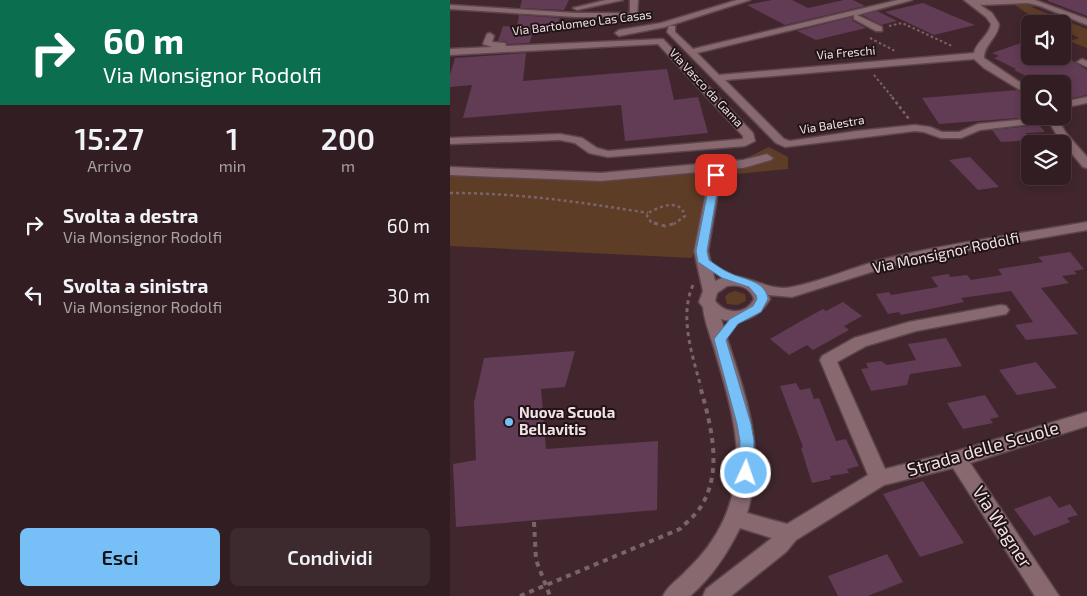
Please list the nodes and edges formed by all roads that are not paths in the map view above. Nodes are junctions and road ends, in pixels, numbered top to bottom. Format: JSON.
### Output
{"nodes":[{"id":1,"x":618,"y":0,"type":"edge"},
{"id":2,"x":634,"y":0,"type":"edge"},
{"id":3,"x":746,"y":0,"type":"edge"},
{"id":4,"x":908,"y":0,"type":"edge"},
{"id":5,"x":1021,"y":0,"type":"edge"},
{"id":6,"x":971,"y":2,"type":"edge"},
{"id":7,"x":454,"y":5,"type":"edge"},
{"id":8,"x":561,"y":13,"type":"junction"},
{"id":9,"x":857,"y":17,"type":"dead end"},
{"id":10,"x":1087,"y":22,"type":"edge"},
{"id":11,"x":672,"y":28,"type":"dead end"},
{"id":12,"x":879,"y":28,"type":"road end"},
{"id":13,"x":611,"y":34,"type":"dead end"},
{"id":14,"x":593,"y":35,"type":"dead end"},
{"id":15,"x":490,"y":36,"type":"dead end"},
{"id":16,"x":450,"y":52,"type":"edge"},
{"id":17,"x":691,"y":52,"type":"junction"},
{"id":18,"x":978,"y":56,"type":"junction"},
{"id":19,"x":717,"y":78,"type":"junction"},
{"id":20,"x":1021,"y":87,"type":"edge"},
{"id":21,"x":1087,"y":100,"type":"edge"},
{"id":22,"x":1071,"y":103,"type":"edge"},
{"id":23,"x":1021,"y":122,"type":"edge"},
{"id":24,"x":1056,"y":125,"type":"edge"},
{"id":25,"x":450,"y":141,"type":"edge"},
{"id":26,"x":767,"y":158,"type":"dead end"},
{"id":27,"x":1087,"y":164,"type":"edge"},
{"id":28,"x":450,"y":171,"type":"edge"},
{"id":29,"x":716,"y":171,"type":"junction"},
{"id":30,"x":1087,"y":226,"type":"edge"},
{"id":31,"x":704,"y":262,"type":"junction"},
{"id":32,"x":738,"y":281,"type":"junction"},
{"id":33,"x":705,"y":287,"type":"junction"},
{"id":34,"x":806,"y":288,"type":"junction"},
{"id":35,"x":758,"y":289,"type":"junction"},
{"id":36,"x":760,"y":305,"type":"junction"},
{"id":37,"x":710,"y":308,"type":"junction"},
{"id":38,"x":1001,"y":310,"type":"dead end"},
{"id":39,"x":745,"y":315,"type":"junction"},
{"id":40,"x":720,"y":339,"type":"junction"},
{"id":41,"x":1087,"y":420,"type":"edge"},
{"id":42,"x":957,"y":459,"type":"junction"},
{"id":43,"x":879,"y":478,"type":"junction"},
{"id":44,"x":735,"y":518,"type":"junction"},
{"id":45,"x":789,"y":534,"type":"junction"},
{"id":46,"x":674,"y":596,"type":"edge"},
{"id":47,"x":714,"y":596,"type":"edge"},
{"id":48,"x":1048,"y":596,"type":"edge"}],
"edges":[{"from":1,"to":8,"type":"street"},
{"from":2,"to":8,"type":"street"},
{"from":3,"to":13,"type":"street","name":"Via Bartolomeo Las Casas"},
{"from":4,"to":17,"type":"street"},
{"from":5,"to":6,"type":"street"},
{"from":5,"to":10,"type":"street"},
{"from":6,"to":18,"type":"street"},
{"from":7,"to":8,"type":"street"},
{"from":9,"to":12,"type":"street"},
{"from":11,"to":17,"type":"street","name":"Via Balestra"},
{"from":14,"to":15,"type":"street","name":"Via Bartolomeo Las Casas"},
{"from":16,"to":25,"type":"street","name":"Via Vasco da Gama"},
{"from":17,"to":19,"type":"street","name":"Via Balestra"},
{"from":18,"to":19,"type":"street","name":"Via Freschi"},
{"from":18,"to":20,"type":"street"},
{"from":19,"to":23,"type":"street","name":"Via Balestra"},
{"from":21,"to":22,"type":"street"},
{"from":24,"to":27,"type":"street"},
{"from":26,"to":29,"type":"street"},
{"from":28,"to":29,"type":"street"},
{"from":29,"to":31,"type":"street"},
{"from":30,"to":34,"type":"street","name":"Via Monsignor Rodolfi"},
{"from":31,"to":32,"type":"street"},
{"from":31,"to":33,"type":"street"},
{"from":32,"to":33,"type":"street"},
{"from":32,"to":35,"type":"street","name":"Via Monsignor Rodolfi"},
{"from":33,"to":37,"type":"street"},
{"from":34,"to":35,"type":"street","name":"Via Monsignor Rodolfi"},
{"from":34,"to":36,"type":"street","name":"Via Monsignor Rodolfi"},
{"from":35,"to":36,"type":"street"},
{"from":36,"to":39,"type":"street","name":"Via Monsignor Rodolfi"},
{"from":37,"to":39,"type":"street"},
{"from":37,"to":40,"type":"street"},
{"from":38,"to":43,"type":"street"},
{"from":39,"to":40,"type":"street","name":"Via Monsignor Rodolfi"},
{"from":40,"to":44,"type":"street"},
{"from":41,"to":42,"type":"street","name":"Strada delle Scuole"},
{"from":42,"to":43,"type":"street","name":"Strada delle Scuole"},
{"from":42,"to":48,"type":"street","name":"Via Wagner"},
{"from":43,"to":45,"type":"street","name":"Strada delle Scuole"},
{"from":44,"to":45,"type":"street"},
{"from":44,"to":46,"type":"street"},
{"from":45,"to":47,"type":"street","name":"Strada delle Scuole"}]}
